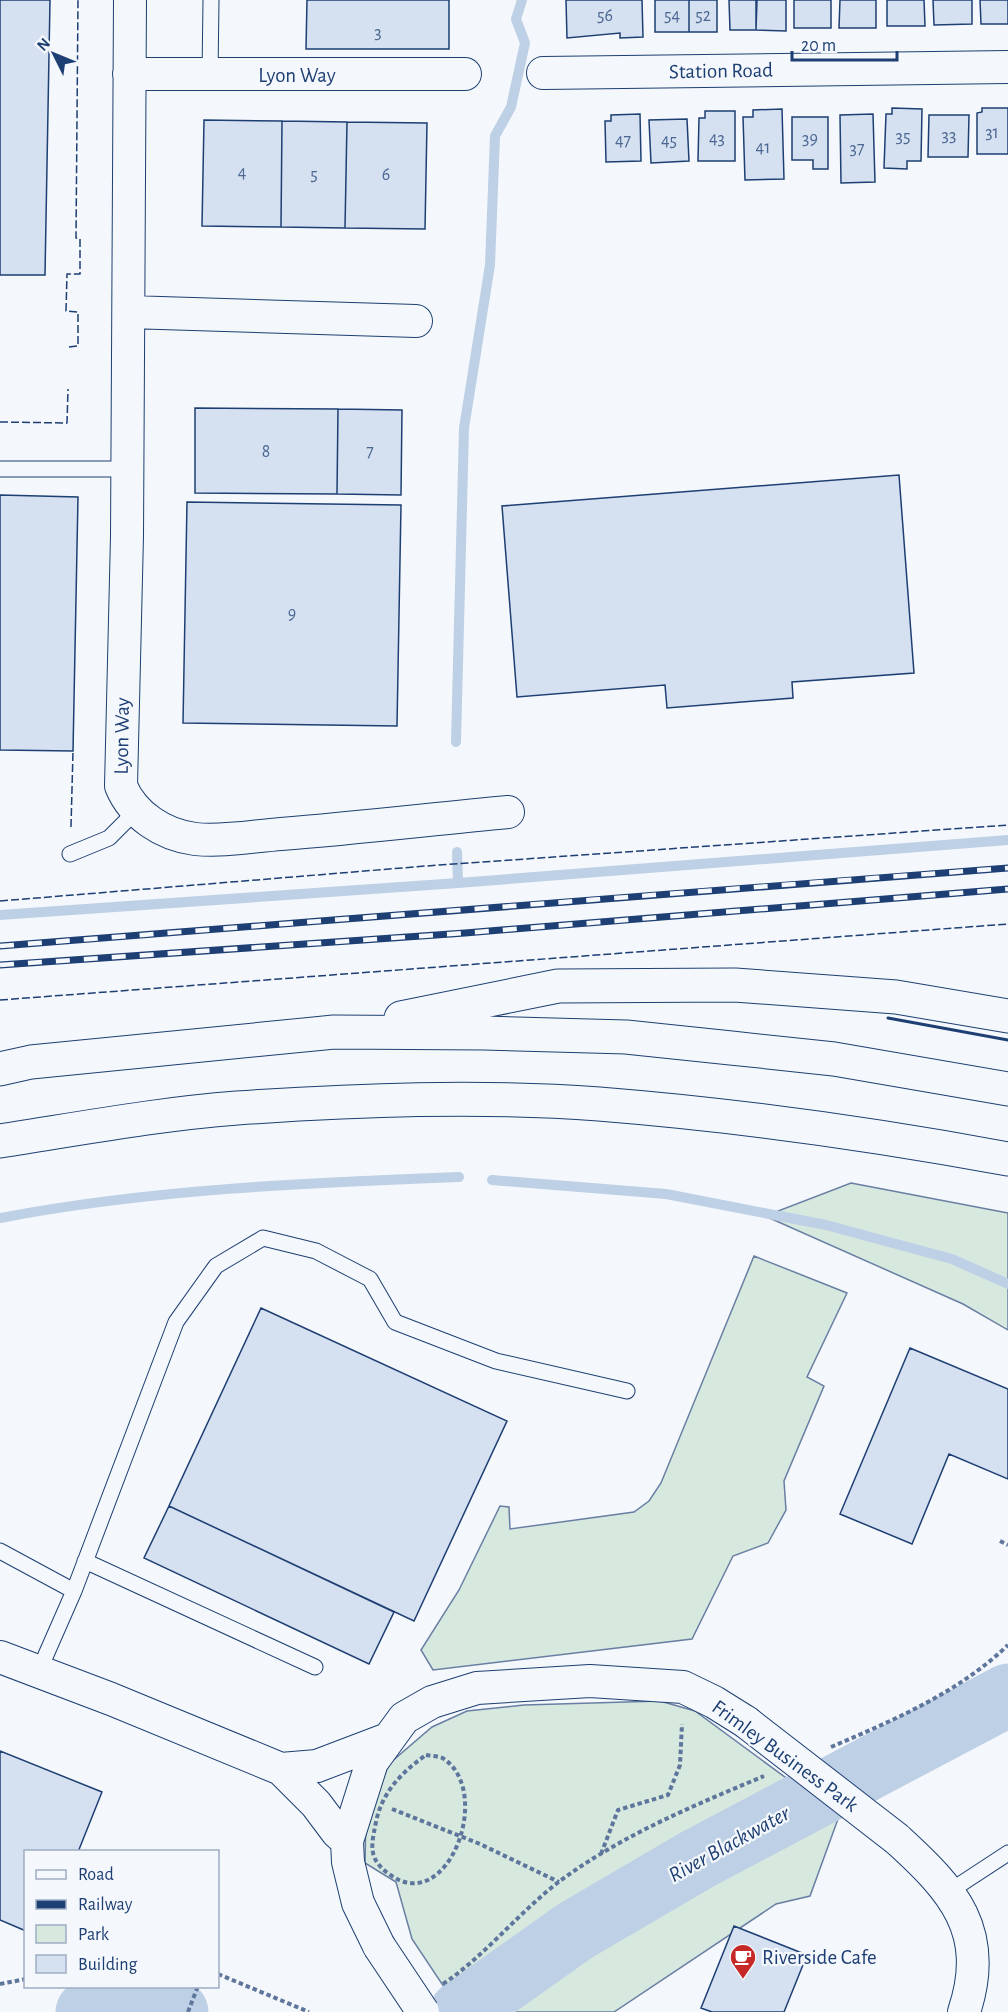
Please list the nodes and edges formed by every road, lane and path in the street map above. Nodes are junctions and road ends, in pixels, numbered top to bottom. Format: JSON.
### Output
{"nodes":[{"id":1,"x":130,"y":0,"type":"edge"},
{"id":2,"x":212,"y":0,"type":"edge"},
{"id":3,"x":1008,"y":67,"type":"edge"},
{"id":4,"x":543,"y":73,"type":"dead end"},
{"id":5,"x":129,"y":74,"type":"junction"},
{"id":6,"x":465,"y":74,"type":"dead end"},
{"id":7,"x":210,"y":75,"type":"junction"},
{"id":8,"x":129,"y":312,"type":"junction"},
{"id":9,"x":416,"y":321,"type":"dead end"},
{"id":10,"x":0,"y":469,"type":"edge"},
{"id":11,"x":127,"y":469,"type":"junction"},
{"id":12,"x":136,"y":812,"type":"junction"},
{"id":13,"x":508,"y":812,"type":"dead end"},
{"id":14,"x":70,"y":854,"type":"dead end"},
{"id":15,"x":1008,"y":1016,"type":"edge"},
{"id":16,"x":334,"y":1032,"type":"junction"},
{"id":17,"x":0,"y":1068,"type":"edge"},
{"id":18,"x":1008,"y":1089,"type":"edge"},
{"id":19,"x":0,"y":1141,"type":"edge"},
{"id":20,"x":1008,"y":1159,"type":"edge"},
{"id":21,"x":627,"y":1391,"type":"dead end"},
{"id":22,"x":1000,"y":1541,"type":"dead end"},
{"id":23,"x":1008,"y":1545,"type":"edge"},
{"id":24,"x":0,"y":1551,"type":"edge"},
{"id":25,"x":85,"y":1561,"type":"junction"},
{"id":26,"x":74,"y":1591,"type":"junction"},
{"id":27,"x":1008,"y":1645,"type":"edge"},
{"id":28,"x":0,"y":1657,"type":"edge"},
{"id":29,"x":315,"y":1667,"type":"dead end"},
{"id":30,"x":38,"y":1673,"type":"junction"},
{"id":31,"x":682,"y":1714,"type":"dead end"},
{"id":32,"x":388,"y":1739,"type":"junction"},
{"id":33,"x":827,"y":1749,"type":"dead end"},
{"id":34,"x":281,"y":1769,"type":"junction"},
{"id":35,"x":772,"y":1773,"type":"dead end"},
{"id":36,"x":370,"y":1801,"type":"junction"},
{"id":37,"x":461,"y":1838,"type":"junction"},
{"id":38,"x":347,"y":1841,"type":"junction"},
{"id":39,"x":1008,"y":1853,"type":"edge"},
{"id":40,"x":601,"y":1854,"type":"junction"},
{"id":41,"x":559,"y":1882,"type":"junction"},
{"id":42,"x":950,"y":1891,"type":"junction"},
{"id":43,"x":219,"y":1974,"type":"edge"},
{"id":44,"x":24,"y":1979,"type":"edge"},
{"id":45,"x":0,"y":1984,"type":"edge"},
{"id":46,"x":197,"y":1988,"type":"edge"},
{"id":47,"x":431,"y":1999,"type":"edge"},
{"id":48,"x":188,"y":2012,"type":"edge"},
{"id":49,"x":309,"y":2012,"type":"edge"},
{"id":50,"x":964,"y":2012,"type":"edge"}],
"edges":[{"from":1,"to":5,"type":"street","name":"Lyon Way"},
{"from":2,"to":7,"type":"lane"},
{"from":3,"to":4,"type":"street","name":"Station Road"},
{"from":5,"to":7,"type":"street","name":"Lyon Way"},
{"from":5,"to":8,"type":"street","name":"Lyon Way"},
{"from":6,"to":7,"type":"street","name":"Lyon Way"},
{"from":8,"to":9,"type":"street"},
{"from":8,"to":11,"type":"street","name":"Lyon Way"},
{"from":10,"to":11,"type":"lane"},
{"from":11,"to":12,"type":"street","name":"Lyon Way"},
{"from":12,"to":13,"type":"street","name":"Lyon Way"},
{"from":12,"to":14,"type":"lane"},
{"from":15,"to":16,"type":"highway"},
{"from":16,"to":17,"type":"highway"},
{"from":16,"to":18,"type":"highway"},
{"from":19,"to":20,"type":"highway"},
{"from":21,"to":25,"type":"lane"},
{"from":22,"to":23,"type":"path"},
{"from":24,"to":26,"type":"lane"},
{"from":25,"to":26,"type":"lane"},
{"from":25,"to":29,"type":"lane"},
{"from":26,"to":30,"type":"lane"},
{"from":27,"to":33,"type":"path"},
{"from":28,"to":30,"type":"street"},
{"from":30,"to":34,"type":"street"},
{"from":31,"to":40,"type":"path"},
{"from":32,"to":34,"type":"street"},
{"from":32,"to":36,"type":"street","name":"Frimley Business Park"},
{"from":32,"to":42,"type":"street","name":"Frimley Business Park","bridge":true},
{"from":34,"to":38,"type":"street"},
{"from":35,"to":40,"type":"path"},
{"from":36,"to":37,"type":"path"},
{"from":36,"to":37,"type":"path"},
{"from":36,"to":37,"type":"path"},
{"from":36,"to":38,"type":"street","name":"Frimley Business Park"},
{"from":37,"to":41,"type":"path"},
{"from":38,"to":47,"type":"street","name":"Frimley Business Park","bridge":true},
{"from":39,"to":42,"type":"lane"},
{"from":40,"to":41,"type":"path"},
{"from":41,"to":47,"type":"path"},
{"from":42,"to":50,"type":"street","name":"Frimley Business Park"},
{"from":43,"to":49,"type":"path"},
{"from":44,"to":45,"type":"path"},
{"from":46,"to":48,"type":"path"}]}
